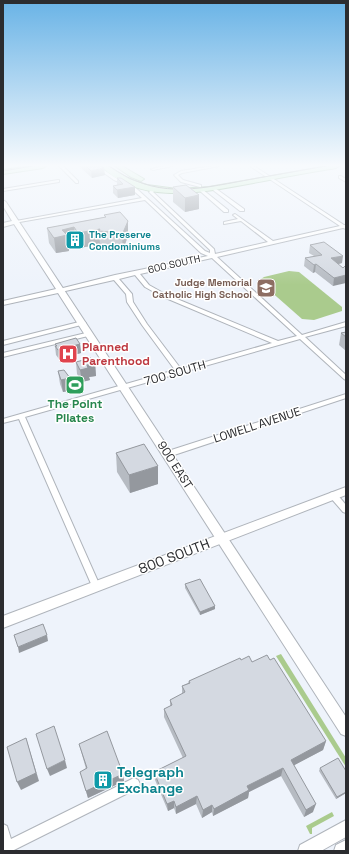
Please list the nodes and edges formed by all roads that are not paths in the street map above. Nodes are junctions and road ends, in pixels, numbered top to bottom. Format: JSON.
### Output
{"nodes":[{"id":1,"x":6,"y":206,"type":"edge"},
{"id":2,"x":107,"y":206,"type":"edge"},
{"id":3,"x":152,"y":206,"type":"edge"},
{"id":4,"x":166,"y":206,"type":"edge"},
{"id":5,"x":220,"y":206,"type":"edge"},
{"id":6,"x":236,"y":206,"type":"edge"},
{"id":7,"x":314,"y":206,"type":"edge"},
{"id":8,"x":242,"y":210,"type":"dead end"},
{"id":9,"x":226,"y":211,"type":"dead end"},
{"id":10,"x":234,"y":215,"type":"dead end"},
{"id":11,"x":241,"y":220,"type":"junction"},
{"id":12,"x":16,"y":222,"type":"junction"},
{"id":13,"x":226,"y":223,"type":"dead end"},
{"id":14,"x":3,"y":225,"type":"edge"},
{"id":15,"x":345,"y":226,"type":"edge"},
{"id":16,"x":271,"y":242,"type":"junction"},
{"id":17,"x":213,"y":256,"type":"junction"},
{"id":18,"x":136,"y":273,"type":"junction"},
{"id":19,"x":115,"y":277,"type":"junction"},
{"id":20,"x":61,"y":290,"type":"junction"},
{"id":21,"x":3,"y":303,"type":"edge"},
{"id":22,"x":83,"y":323,"type":"junction"},
{"id":23,"x":346,"y":324,"type":"edge"},
{"id":24,"x":90,"y":334,"type":"junction"},
{"id":25,"x":301,"y":337,"type":"junction"},
{"id":26,"x":3,"y":343,"type":"edge"},
{"id":27,"x":277,"y":343,"type":"junction"},
{"id":28,"x":3,"y":355,"type":"edge"},
{"id":29,"x":179,"y":371,"type":"junction"},
{"id":30,"x":346,"y":378,"type":"edge"},
{"id":31,"x":124,"y":387,"type":"junction"},
{"id":32,"x":346,"y":396,"type":"edge"},
{"id":33,"x":21,"y":416,"type":"junction"},
{"id":34,"x":3,"y":421,"type":"edge"},
{"id":35,"x":168,"y":454,"type":"junction"},
{"id":36,"x":346,"y":491,"type":"edge"},
{"id":37,"x":333,"y":495,"type":"junction"},
{"id":38,"x":346,"y":510,"type":"edge"},
{"id":39,"x":222,"y":538,"type":"junction"},
{"id":40,"x":96,"y":586,"type":"junction"},
{"id":41,"x":3,"y":622,"type":"edge"},
{"id":42,"x":346,"y":729,"type":"edge"},
{"id":43,"x":134,"y":784,"type":"dead end"},
{"id":44,"x":346,"y":828,"type":"edge"},
{"id":45,"x":3,"y":830,"type":"edge"},
{"id":46,"x":346,"y":848,"type":"edge"},
{"id":47,"x":6,"y":849,"type":"edge"},
{"id":48,"x":306,"y":851,"type":"edge"},
{"id":49,"x":342,"y":851,"type":"edge"}],
"edges":[{"from":1,"to":12,"type":"street","name":"900 EAST"},
{"from":2,"to":12,"type":"street"},
{"from":3,"to":17,"type":"street"},
{"from":4,"to":17,"type":"street"},
{"from":5,"to":9,"type":"street"},
{"from":6,"to":8,"type":"street"},
{"from":7,"to":15,"type":"street"},
{"from":10,"to":11,"type":"street"},
{"from":11,"to":13,"type":"street"},
{"from":11,"to":16,"type":"street"},
{"from":12,"to":14,"type":"street"},
{"from":12,"to":20,"type":"street","name":"900 EAST"},
{"from":15,"to":16,"type":"street","name":"600 SOUTH"},
{"from":16,"to":17,"type":"street","name":"600 SOUTH"},
{"from":17,"to":18,"type":"street","name":"600 SOUTH"},
{"from":17,"to":25,"type":"street"},
{"from":18,"to":19,"type":"street","name":"600 SOUTH"},
{"from":18,"to":27,"type":"street"},
{"from":19,"to":20,"type":"street","name":"600 SOUTH"},
{"from":19,"to":29,"type":"street"},
{"from":20,"to":21,"type":"street","name":"600 SOUTH"},
{"from":20,"to":22,"type":"street","name":"900 EAST"},
{"from":22,"to":24,"type":"street","name":"900 EAST"},
{"from":22,"to":26,"type":"street"},
{"from":23,"to":25,"type":"street","name":"700 SOUTH"},
{"from":24,"to":28,"type":"street"},
{"from":24,"to":31,"type":"street","name":"900 EAST"},
{"from":25,"to":27,"type":"street","name":"700 SOUTH"},
{"from":25,"to":30,"type":"street"},
{"from":27,"to":29,"type":"street","name":"700 SOUTH"},
{"from":29,"to":31,"type":"street","name":"700 SOUTH"},
{"from":31,"to":33,"type":"street","name":"700 SOUTH"},
{"from":31,"to":35,"type":"street","name":"900 EAST"},
{"from":32,"to":35,"type":"street","name":"LOWELL AVENUE"},
{"from":33,"to":34,"type":"street","name":"700 SOUTH"},
{"from":33,"to":40,"type":"street"},
{"from":35,"to":39,"type":"street","name":"900 EAST"},
{"from":36,"to":37,"type":"main road","name":"800 SOUTH"},
{"from":37,"to":38,"type":"street"},
{"from":37,"to":39,"type":"main road","name":"800 SOUTH"},
{"from":39,"to":40,"type":"main road","name":"800 SOUTH"},
{"from":39,"to":42,"type":"street","name":"900 EAST"},
{"from":40,"to":41,"type":"main road","name":"800 SOUTH"},
{"from":43,"to":47,"type":"street"},
{"from":44,"to":48,"type":"street"},
{"from":45,"to":47,"type":"street"},
{"from":46,"to":49,"type":"street"}]}
